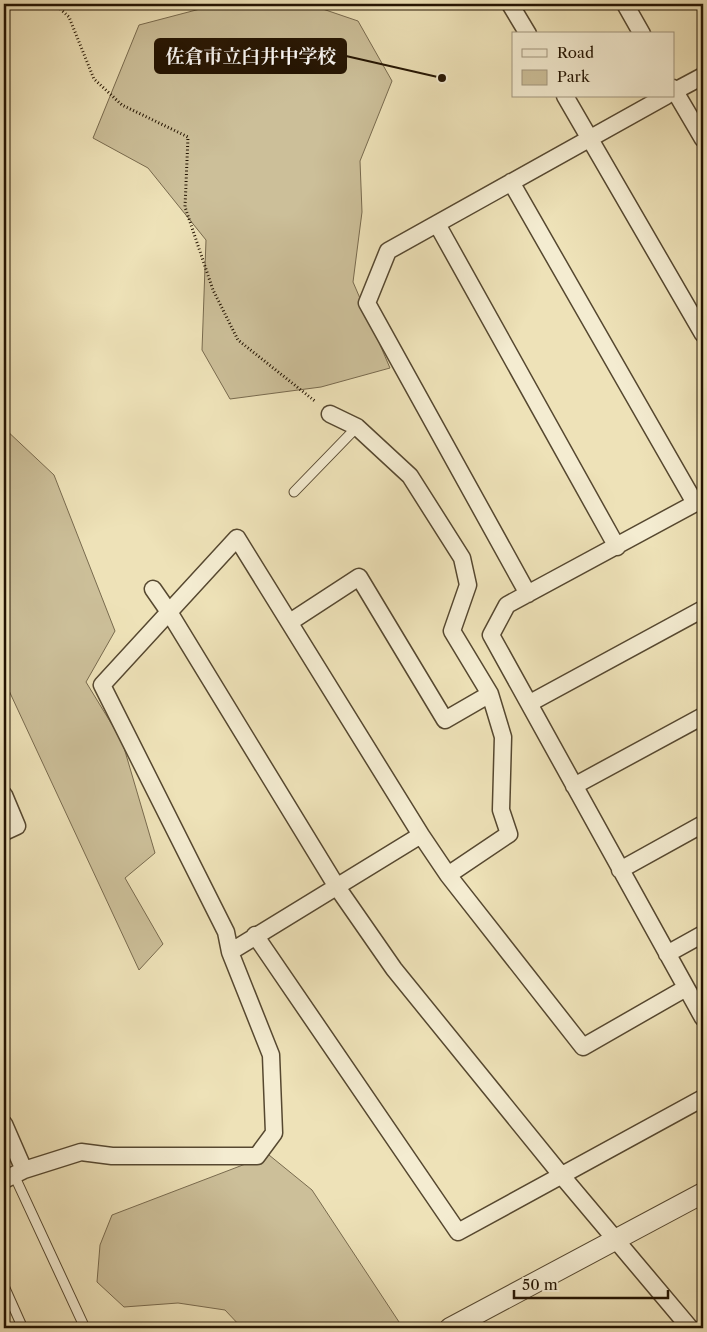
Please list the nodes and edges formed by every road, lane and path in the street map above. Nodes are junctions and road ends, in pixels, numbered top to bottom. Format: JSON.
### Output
{"nodes":[{"id":1,"x":54,"y":4,"type":"edge"},
{"id":2,"x":624,"y":4,"type":"edge"},
{"id":3,"x":515,"y":7,"type":"edge"},
{"id":4,"x":527,"y":32,"type":"edge"},
{"id":5,"x":641,"y":32,"type":"edge"},
{"id":6,"x":703,"y":76,"type":"edge"},
{"id":7,"x":674,"y":91,"type":"edge"},
{"id":8,"x":674,"y":95,"type":"edge"},
{"id":9,"x":566,"y":98,"type":"edge"},
{"id":10,"x":662,"y":98,"type":"edge"},
{"id":11,"x":590,"y":139,"type":"junction"},
{"id":12,"x":703,"y":140,"type":"edge"},
{"id":13,"x":510,"y":182,"type":"junction"},
{"id":14,"x":438,"y":224,"type":"junction"},
{"id":15,"x":703,"y":334,"type":"edge"},
{"id":16,"x":330,"y":414,"type":"joint"},
{"id":17,"x":357,"y":427,"type":"junction"},
{"id":18,"x":294,"y":492,"type":"dead end"},
{"id":19,"x":699,"y":501,"type":"edge"},
{"id":20,"x":617,"y":547,"type":"junction"},
{"id":21,"x":154,"y":588,"type":"dead end"},
{"id":22,"x":528,"y":594,"type":"junction"},
{"id":23,"x":703,"y":609,"type":"edge"},
{"id":24,"x":170,"y":612,"type":"junction"},
{"id":25,"x":290,"y":622,"type":"junction"},
{"id":26,"x":490,"y":694,"type":"junction"},
{"id":27,"x":530,"y":703,"type":"junction"},
{"id":28,"x":703,"y":716,"type":"edge"},
{"id":29,"x":574,"y":786,"type":"junction"},
{"id":30,"x":4,"y":795,"type":"edge"},
{"id":31,"x":703,"y":824,"type":"edge"},
{"id":32,"x":4,"y":832,"type":"edge"},
{"id":33,"x":421,"y":835,"type":"junction"},
{"id":34,"x":620,"y":870,"type":"junction"},
{"id":35,"x":448,"y":875,"type":"junction"},
{"id":36,"x":337,"y":887,"type":"junction"},
{"id":37,"x":703,"y":934,"type":"edge"},
{"id":38,"x":255,"y":935,"type":"junction"},
{"id":39,"x":230,"y":952,"type":"junction"},
{"id":40,"x":667,"y":954,"type":"junction"},
{"id":41,"x":686,"y":988,"type":"junction"},
{"id":42,"x":703,"y":1018,"type":"edge"},
{"id":43,"x":703,"y":1098,"type":"edge"},
{"id":44,"x":4,"y":1124,"type":"edge"},
{"id":45,"x":14,"y":1175,"type":"edge"},
{"id":46,"x":562,"y":1176,"type":"junction"},
{"id":47,"x":703,"y":1193,"type":"edge"},
{"id":48,"x":616,"y":1239,"type":"junction"},
{"id":49,"x":4,"y":1286,"type":"edge"},
{"id":50,"x":21,"y":1324,"type":"dead end"},
{"id":51,"x":84,"y":1328,"type":"edge"},
{"id":52,"x":450,"y":1328,"type":"edge"},
{"id":53,"x":690,"y":1328,"type":"edge"}],
"edges":[{"from":1,"to":16,"type":"path"},
{"from":2,"to":5,"type":"street"},
{"from":3,"to":4,"type":"street"},
{"from":6,"to":7,"type":"street"},
{"from":8,"to":12,"type":"street"},
{"from":9,"to":11,"type":"street"},
{"from":10,"to":11,"type":"street"},
{"from":11,"to":13,"type":"street"},
{"from":11,"to":15,"type":"street"},
{"from":13,"to":14,"type":"street"},
{"from":13,"to":19,"type":"street"},
{"from":14,"to":20,"type":"street"},
{"from":14,"to":22,"type":"street"},
{"from":16,"to":17,"type":"street"},
{"from":17,"to":18,"type":"lane"},
{"from":17,"to":26,"type":"street"},
{"from":19,"to":20,"type":"street"},
{"from":20,"to":22,"type":"street"},
{"from":21,"to":24,"type":"street"},
{"from":22,"to":27,"type":"street"},
{"from":23,"to":27,"type":"street"},
{"from":24,"to":25,"type":"street"},
{"from":24,"to":36,"type":"street"},
{"from":24,"to":39,"type":"street"},
{"from":25,"to":26,"type":"street"},
{"from":25,"to":33,"type":"street"},
{"from":26,"to":35,"type":"street"},
{"from":27,"to":29,"type":"street"},
{"from":28,"to":29,"type":"street"},
{"from":29,"to":34,"type":"street"},
{"from":30,"to":32,"type":"street"},
{"from":31,"to":34,"type":"street"},
{"from":33,"to":35,"type":"street"},
{"from":33,"to":36,"type":"street"},
{"from":34,"to":40,"type":"street"},
{"from":35,"to":41,"type":"street"},
{"from":36,"to":38,"type":"street"},
{"from":36,"to":46,"type":"street"},
{"from":37,"to":40,"type":"street"},
{"from":38,"to":39,"type":"street"},
{"from":38,"to":46,"type":"street"},
{"from":39,"to":45,"type":"street"},
{"from":40,"to":41,"type":"street"},
{"from":41,"to":42,"type":"street"},
{"from":43,"to":46,"type":"street"},
{"from":44,"to":45,"type":"street"},
{"from":45,"to":51,"type":"lane"},
{"from":46,"to":48,"type":"street"},
{"from":47,"to":48,"type":"street"},
{"from":48,"to":52,"type":"street"},
{"from":48,"to":53,"type":"street"},
{"from":49,"to":50,"type":"lane"}]}
